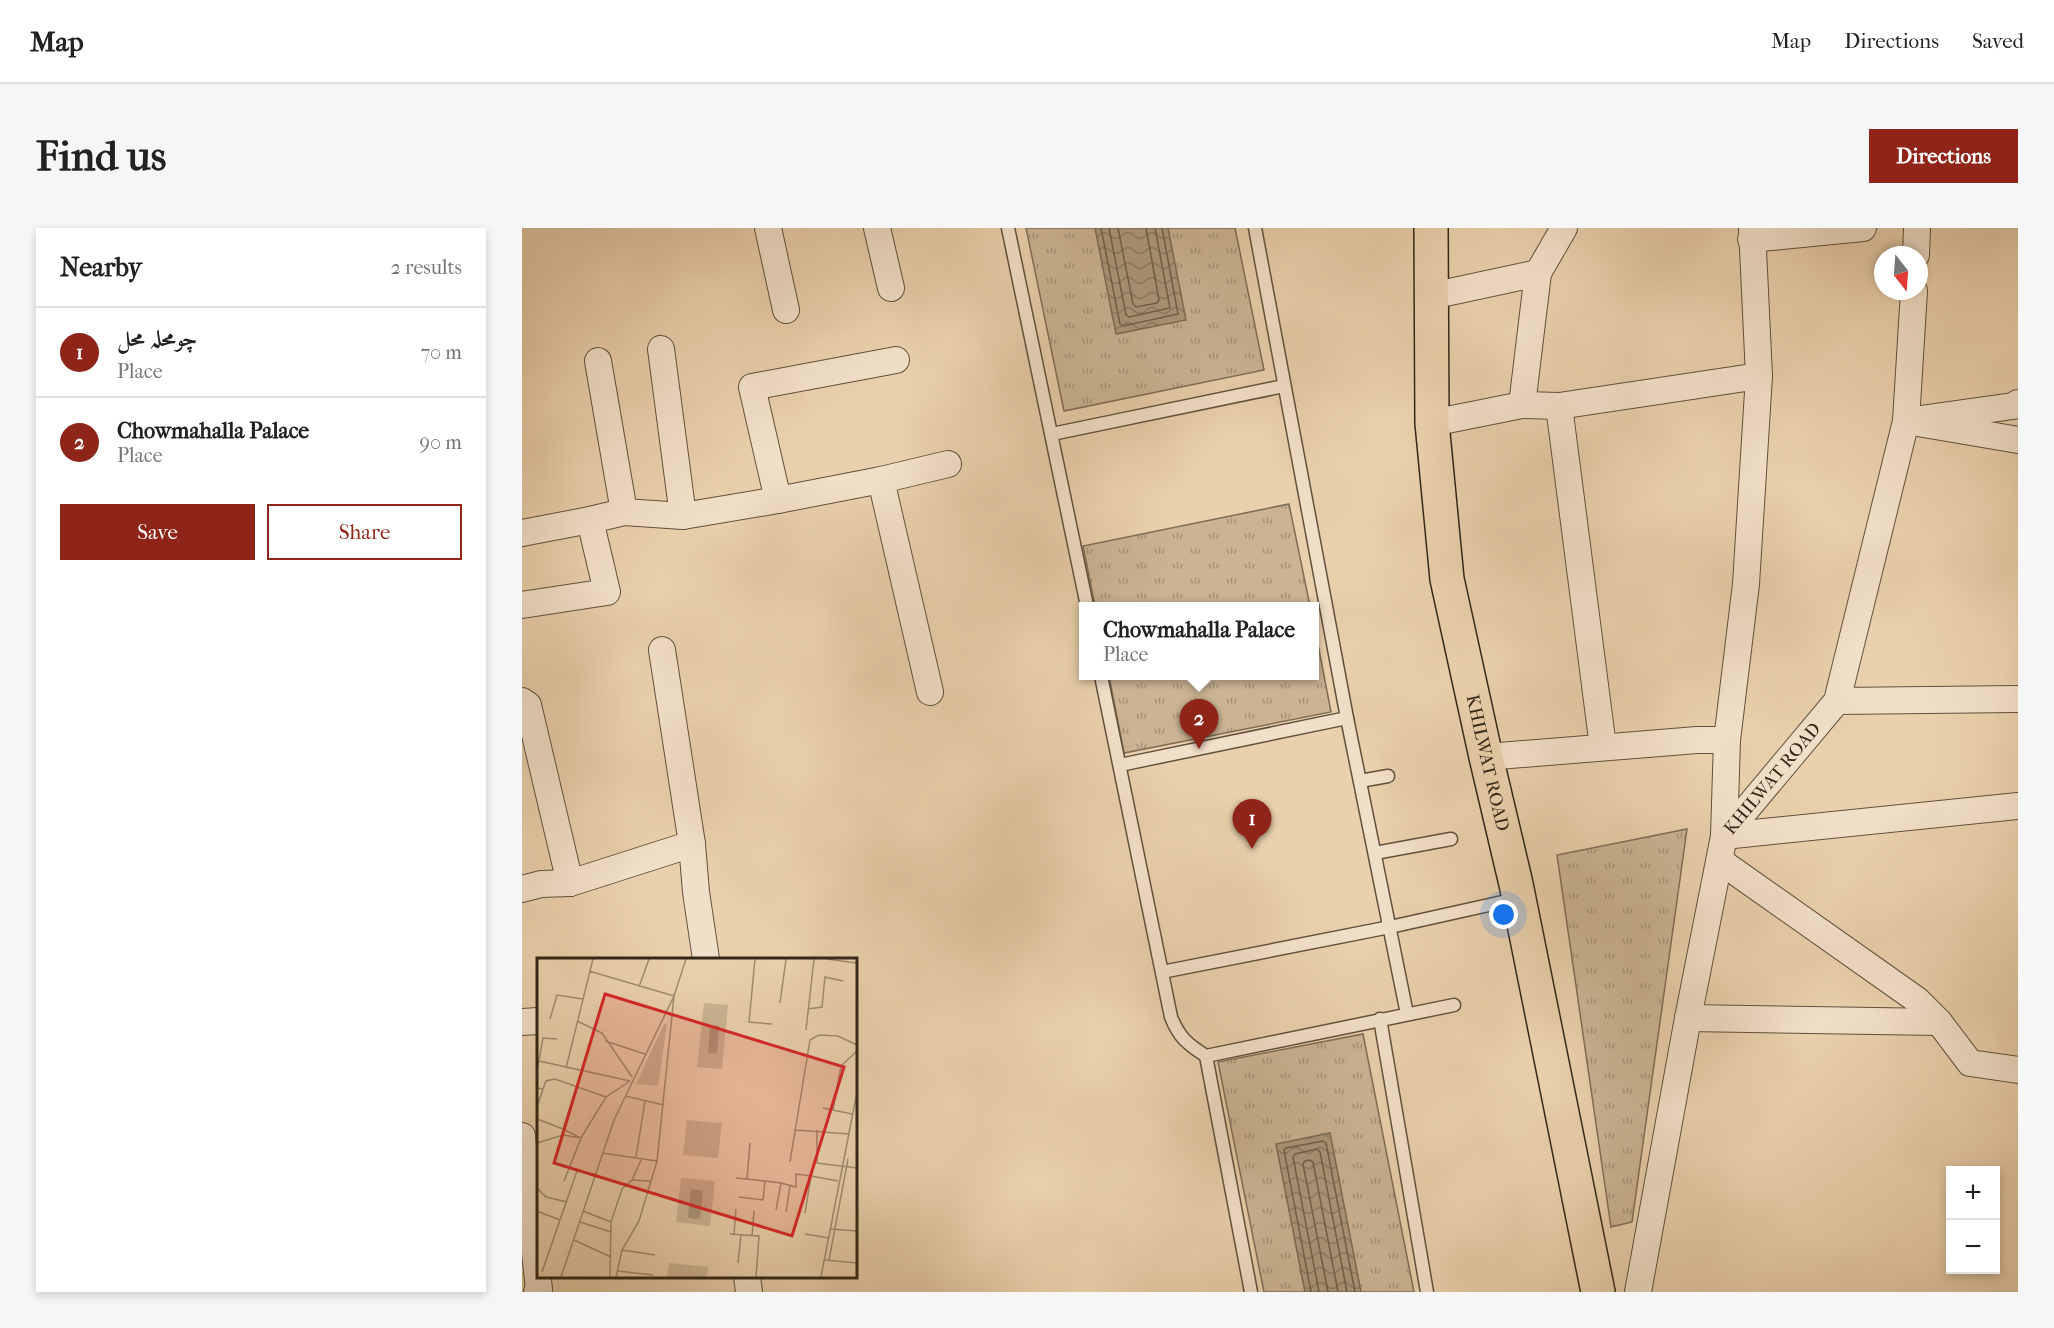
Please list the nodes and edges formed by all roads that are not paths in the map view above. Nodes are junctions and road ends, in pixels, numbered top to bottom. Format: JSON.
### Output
{"nodes":[{"id":1,"x":768,"y":228,"type":"edge"},
{"id":2,"x":877,"y":228,"type":"edge"},
{"id":3,"x":1008,"y":228,"type":"edge"},
{"id":4,"x":1255,"y":228,"type":"edge"},
{"id":5,"x":1431,"y":228,"type":"edge"},
{"id":6,"x":1564,"y":228,"type":"edge"},
{"id":7,"x":1863,"y":228,"type":"edge"},
{"id":8,"x":1917,"y":228,"type":"edge"},
{"id":9,"x":1752,"y":233,"type":"edge"},
{"id":10,"x":1916,"y":246,"type":"edge"},
{"id":11,"x":1538,"y":273,"type":"junction"},
{"id":12,"x":891,"y":288,"type":"dead end"},
{"id":13,"x":1431,"y":296,"type":"junction"},
{"id":14,"x":1913,"y":300,"type":"edge"},
{"id":15,"x":786,"y":310,"type":"dead end"},
{"id":16,"x":661,"y":349,"type":"dead end"},
{"id":17,"x":896,"y":360,"type":"dead end"},
{"id":18,"x":598,"y":361,"type":"dead end"},
{"id":19,"x":1759,"y":376,"type":"junction"},
{"id":20,"x":1284,"y":386,"type":"junction"},
{"id":21,"x":2018,"y":403,"type":"edge"},
{"id":22,"x":1522,"y":405,"type":"junction"},
{"id":23,"x":1559,"y":406,"type":"junction"},
{"id":24,"x":1906,"y":421,"type":"junction"},
{"id":25,"x":1432,"y":423,"type":"junction"},
{"id":26,"x":1052,"y":434,"type":"junction"},
{"id":27,"x":2018,"y":440,"type":"edge"},
{"id":28,"x":948,"y":464,"type":"dead end"},
{"id":29,"x":881,"y":480,"type":"junction"},
{"id":30,"x":778,"y":500,"type":"junction"},
{"id":31,"x":624,"y":512,"type":"junction"},
{"id":32,"x":683,"y":516,"type":"junction"},
{"id":33,"x":590,"y":520,"type":"junction"},
{"id":34,"x":522,"y":533,"type":"edge"},
{"id":35,"x":1086,"y":602,"type":"edge"},
{"id":36,"x":522,"y":605,"type":"edge"},
{"id":37,"x":662,"y":650,"type":"dead end"},
{"id":38,"x":1102,"y":680,"type":"edge"},
{"id":39,"x":930,"y":692,"type":"dead end"},
{"id":40,"x":2018,"y":699,"type":"edge"},
{"id":41,"x":522,"y":700,"type":"edge"},
{"id":42,"x":1837,"y":701,"type":"junction"},
{"id":43,"x":1347,"y":718,"type":"junction"},
{"id":44,"x":1727,"y":740,"type":"junction"},
{"id":45,"x":1603,"y":747,"type":"junction"},
{"id":46,"x":1485,"y":757,"type":"junction"},
{"id":47,"x":1120,"y":765,"type":"junction"},
{"id":48,"x":1389,"y":776,"type":"dead end"},
{"id":49,"x":1360,"y":782,"type":"junction"},
{"id":50,"x":2018,"y":806,"type":"edge"},
{"id":51,"x":1724,"y":836,"type":"junction"},
{"id":52,"x":1451,"y":839,"type":"dead end"},
{"id":53,"x":692,"y":844,"type":"junction"},
{"id":54,"x":1375,"y":853,"type":"junction"},
{"id":55,"x":1720,"y":861,"type":"junction"},
{"id":56,"x":570,"y":883,"type":"junction"},
{"id":57,"x":522,"y":889,"type":"edge"},
{"id":58,"x":1518,"y":898,"type":"junction"},
{"id":59,"x":1390,"y":927,"type":"junction"},
{"id":60,"x":706,"y":958,"type":"edge"},
{"id":61,"x":1162,"y":972,"type":"junction"},
{"id":62,"x":1454,"y":1005,"type":"dead end"},
{"id":63,"x":1407,"y":1014,"type":"junction"},
{"id":64,"x":1688,"y":1018,"type":"junction"},
{"id":65,"x":1380,"y":1019,"type":"junction"},
{"id":66,"x":537,"y":1021,"type":"edge"},
{"id":67,"x":522,"y":1022,"type":"edge"},
{"id":68,"x":1939,"y":1022,"type":"junction"},
{"id":69,"x":1206,"y":1056,"type":"junction"},
{"id":70,"x":2018,"y":1070,"type":"edge"},
{"id":71,"x":522,"y":1136,"type":"edge"},
{"id":72,"x":537,"y":1271,"type":"edge"},
{"id":73,"x":538,"y":1277,"type":"edge"},
{"id":74,"x":747,"y":1277,"type":"edge"},
{"id":75,"x":537,"y":1292,"type":"edge"},
{"id":76,"x":749,"y":1292,"type":"edge"},
{"id":77,"x":1251,"y":1292,"type":"edge"},
{"id":78,"x":1427,"y":1292,"type":"edge"},
{"id":79,"x":1598,"y":1292,"type":"edge"},
{"id":80,"x":1638,"y":1292,"type":"edge"}],
"edges":[{"from":1,"to":15,"type":"street"},
{"from":2,"to":12,"type":"street"},
{"from":3,"to":26,"type":"lane"},
{"from":4,"to":20,"type":"lane"},
{"from":5,"to":13,"type":"main road","name":"KHILWAT ROAD"},
{"from":6,"to":11,"type":"street"},
{"from":7,"to":9,"type":"street"},
{"from":8,"to":10,"type":"street"},
{"from":9,"to":19,"type":"street"},
{"from":11,"to":13,"type":"street"},
{"from":11,"to":22,"type":"street"},
{"from":13,"to":25,"type":"main road","name":"KHILWAT ROAD"},
{"from":14,"to":24,"type":"street","name":"KHILWAT ROAD"},
{"from":16,"to":32,"type":"street"},
{"from":17,"to":30,"type":"street"},
{"from":18,"to":31,"type":"street"},
{"from":19,"to":23,"type":"street"},
{"from":19,"to":44,"type":"street"},
{"from":20,"to":26,"type":"lane"},
{"from":20,"to":43,"type":"lane"},
{"from":21,"to":24,"type":"street"},
{"from":22,"to":23,"type":"street"},
{"from":22,"to":25,"type":"street"},
{"from":23,"to":45,"type":"street"},
{"from":24,"to":27,"type":"street"},
{"from":24,"to":42,"type":"street","name":"KHILWAT ROAD"},
{"from":25,"to":46,"type":"main road","name":"KHILWAT ROAD"},
{"from":26,"to":35,"type":"lane"},
{"from":28,"to":29,"type":"street"},
{"from":29,"to":30,"type":"street"},
{"from":29,"to":39,"type":"street"},
{"from":30,"to":32,"type":"street"},
{"from":31,"to":32,"type":"street"},
{"from":31,"to":33,"type":"street"},
{"from":33,"to":34,"type":"street"},
{"from":33,"to":36,"type":"street"},
{"from":37,"to":53,"type":"street"},
{"from":38,"to":47,"type":"lane"},
{"from":40,"to":42,"type":"street"},
{"from":41,"to":56,"type":"street"},
{"from":42,"to":51,"type":"street","name":"KHILWAT ROAD"},
{"from":43,"to":47,"type":"lane"},
{"from":43,"to":49,"type":"lane"},
{"from":44,"to":45,"type":"street"},
{"from":44,"to":51,"type":"street"},
{"from":45,"to":46,"type":"street"},
{"from":46,"to":58,"type":"main road","name":"KHILWAT ROAD"},
{"from":47,"to":61,"type":"lane"},
{"from":48,"to":49,"type":"lane"},
{"from":49,"to":54,"type":"lane"},
{"from":50,"to":51,"type":"street"},
{"from":51,"to":55,"type":"street","name":"KHILWAT ROAD"},
{"from":52,"to":54,"type":"lane"},
{"from":53,"to":56,"type":"street"},
{"from":53,"to":60,"type":"street"},
{"from":54,"to":59,"type":"lane"},
{"from":55,"to":64,"type":"street","name":"KHILWAT ROAD"},
{"from":55,"to":68,"type":"street"},
{"from":56,"to":57,"type":"street"},
{"from":58,"to":59,"type":"lane"},
{"from":58,"to":79,"type":"main road","name":"KHILWAT ROAD"},
{"from":59,"to":61,"type":"lane"},
{"from":59,"to":63,"type":"lane"},
{"from":61,"to":69,"type":"lane"},
{"from":62,"to":63,"type":"lane"},
{"from":63,"to":65,"type":"lane"},
{"from":64,"to":68,"type":"street"},
{"from":64,"to":80,"type":"street","name":"KHILWAT ROAD"},
{"from":65,"to":69,"type":"lane"},
{"from":65,"to":78,"type":"lane"},
{"from":66,"to":67,"type":"street"},
{"from":68,"to":70,"type":"street"},
{"from":69,"to":77,"type":"lane"},
{"from":71,"to":72,"type":"street"},
{"from":73,"to":75,"type":"street"},
{"from":74,"to":76,"type":"street"}]}
